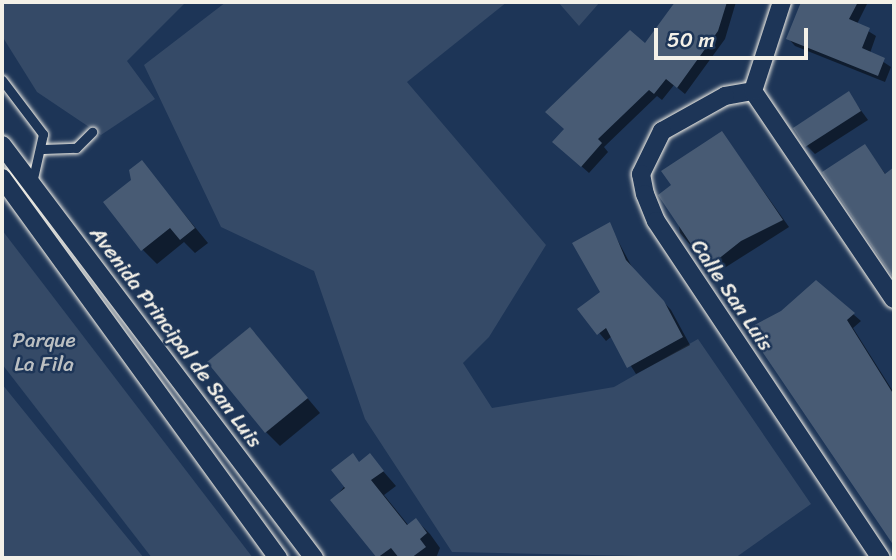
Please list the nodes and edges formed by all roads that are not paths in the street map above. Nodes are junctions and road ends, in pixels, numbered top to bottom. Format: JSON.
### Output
{"nodes":[{"id":1,"x":782,"y":2,"type":"edge"},
{"id":2,"x":2,"y":80,"type":"edge"},
{"id":3,"x":753,"y":91,"type":"junction"},
{"id":4,"x":92,"y":132,"type":"dead end"},
{"id":5,"x":2,"y":145,"type":"edge"},
{"id":6,"x":43,"y":149,"type":"junction"},
{"id":7,"x":2,"y":178,"type":"edge"},
{"id":8,"x":32,"y":183,"type":"junction"},
{"id":9,"x":894,"y":299,"type":"edge"},
{"id":10,"x":278,"y":558,"type":"edge"},
{"id":11,"x":314,"y":558,"type":"edge"},
{"id":12,"x":881,"y":558,"type":"edge"}],
"edges":[{"from":1,"to":3,"type":"street"},
{"from":2,"to":6,"type":"lane"},
{"from":3,"to":9,"type":"street"},
{"from":3,"to":12,"type":"street","name":"Calle San Luis"},
{"from":4,"to":6,"type":"lane"},
{"from":5,"to":8,"type":"street","name":"Avenida Principal de San Luis"},
{"from":6,"to":8,"type":"lane"},
{"from":7,"to":10,"type":"street"},
{"from":8,"to":11,"type":"street","name":"Avenida Principal de San Luis"}]}
